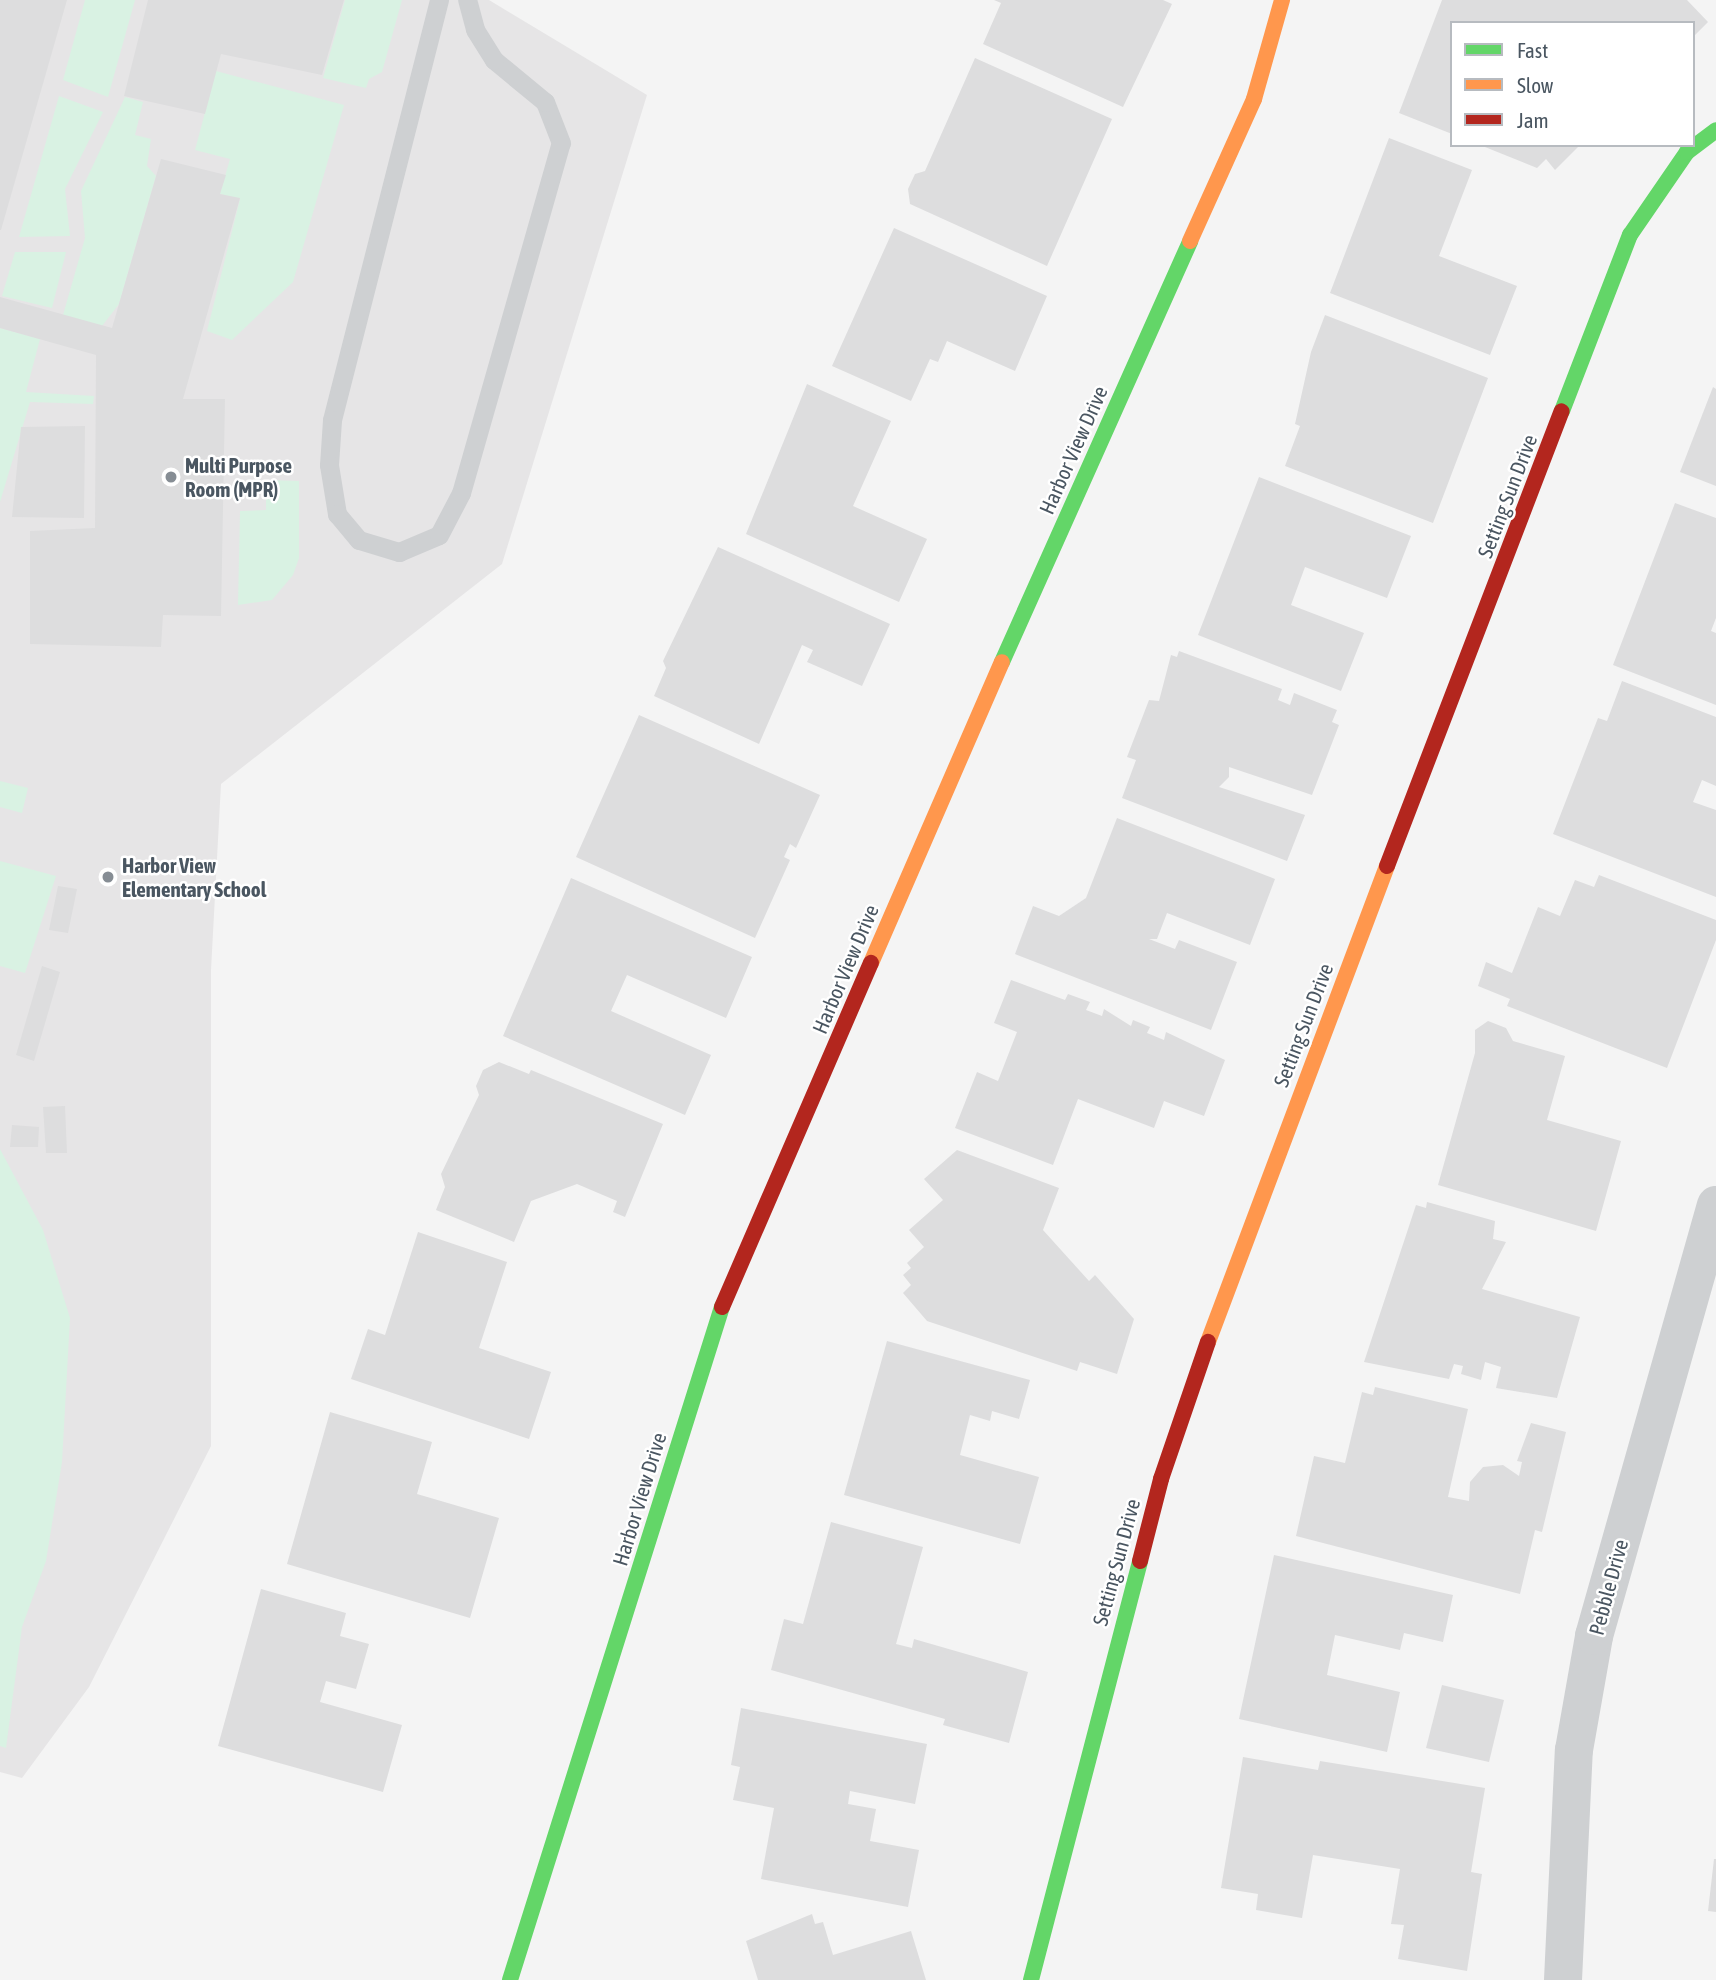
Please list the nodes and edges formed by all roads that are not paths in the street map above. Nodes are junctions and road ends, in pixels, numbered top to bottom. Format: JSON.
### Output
{"nodes":[{"id":1,"x":439,"y":0,"type":"edge"},
{"id":2,"x":467,"y":0,"type":"edge"},
{"id":3,"x":1282,"y":0,"type":"edge"},
{"id":4,"x":1716,"y":130,"type":"edge"},
{"id":5,"x":1695,"y":146,"type":"edge"},
{"id":6,"x":1694,"y":147,"type":"edge"},
{"id":7,"x":1716,"y":1205,"type":"edge"},
{"id":8,"x":510,"y":1980,"type":"edge"},
{"id":9,"x":1031,"y":1980,"type":"edge"},
{"id":10,"x":1563,"y":1980,"type":"edge"}],
"edges":[{"from":1,"to":2,"type":"lane"},
{"from":3,"to":8,"type":"street","name":"Harbor View Drive"},
{"from":4,"to":5,"type":"street","name":"Setting Sun Drive"},
{"from":6,"to":9,"type":"street","name":"Setting Sun Drive"},
{"from":7,"to":10,"type":"street","name":"Pebble Drive"}]}
